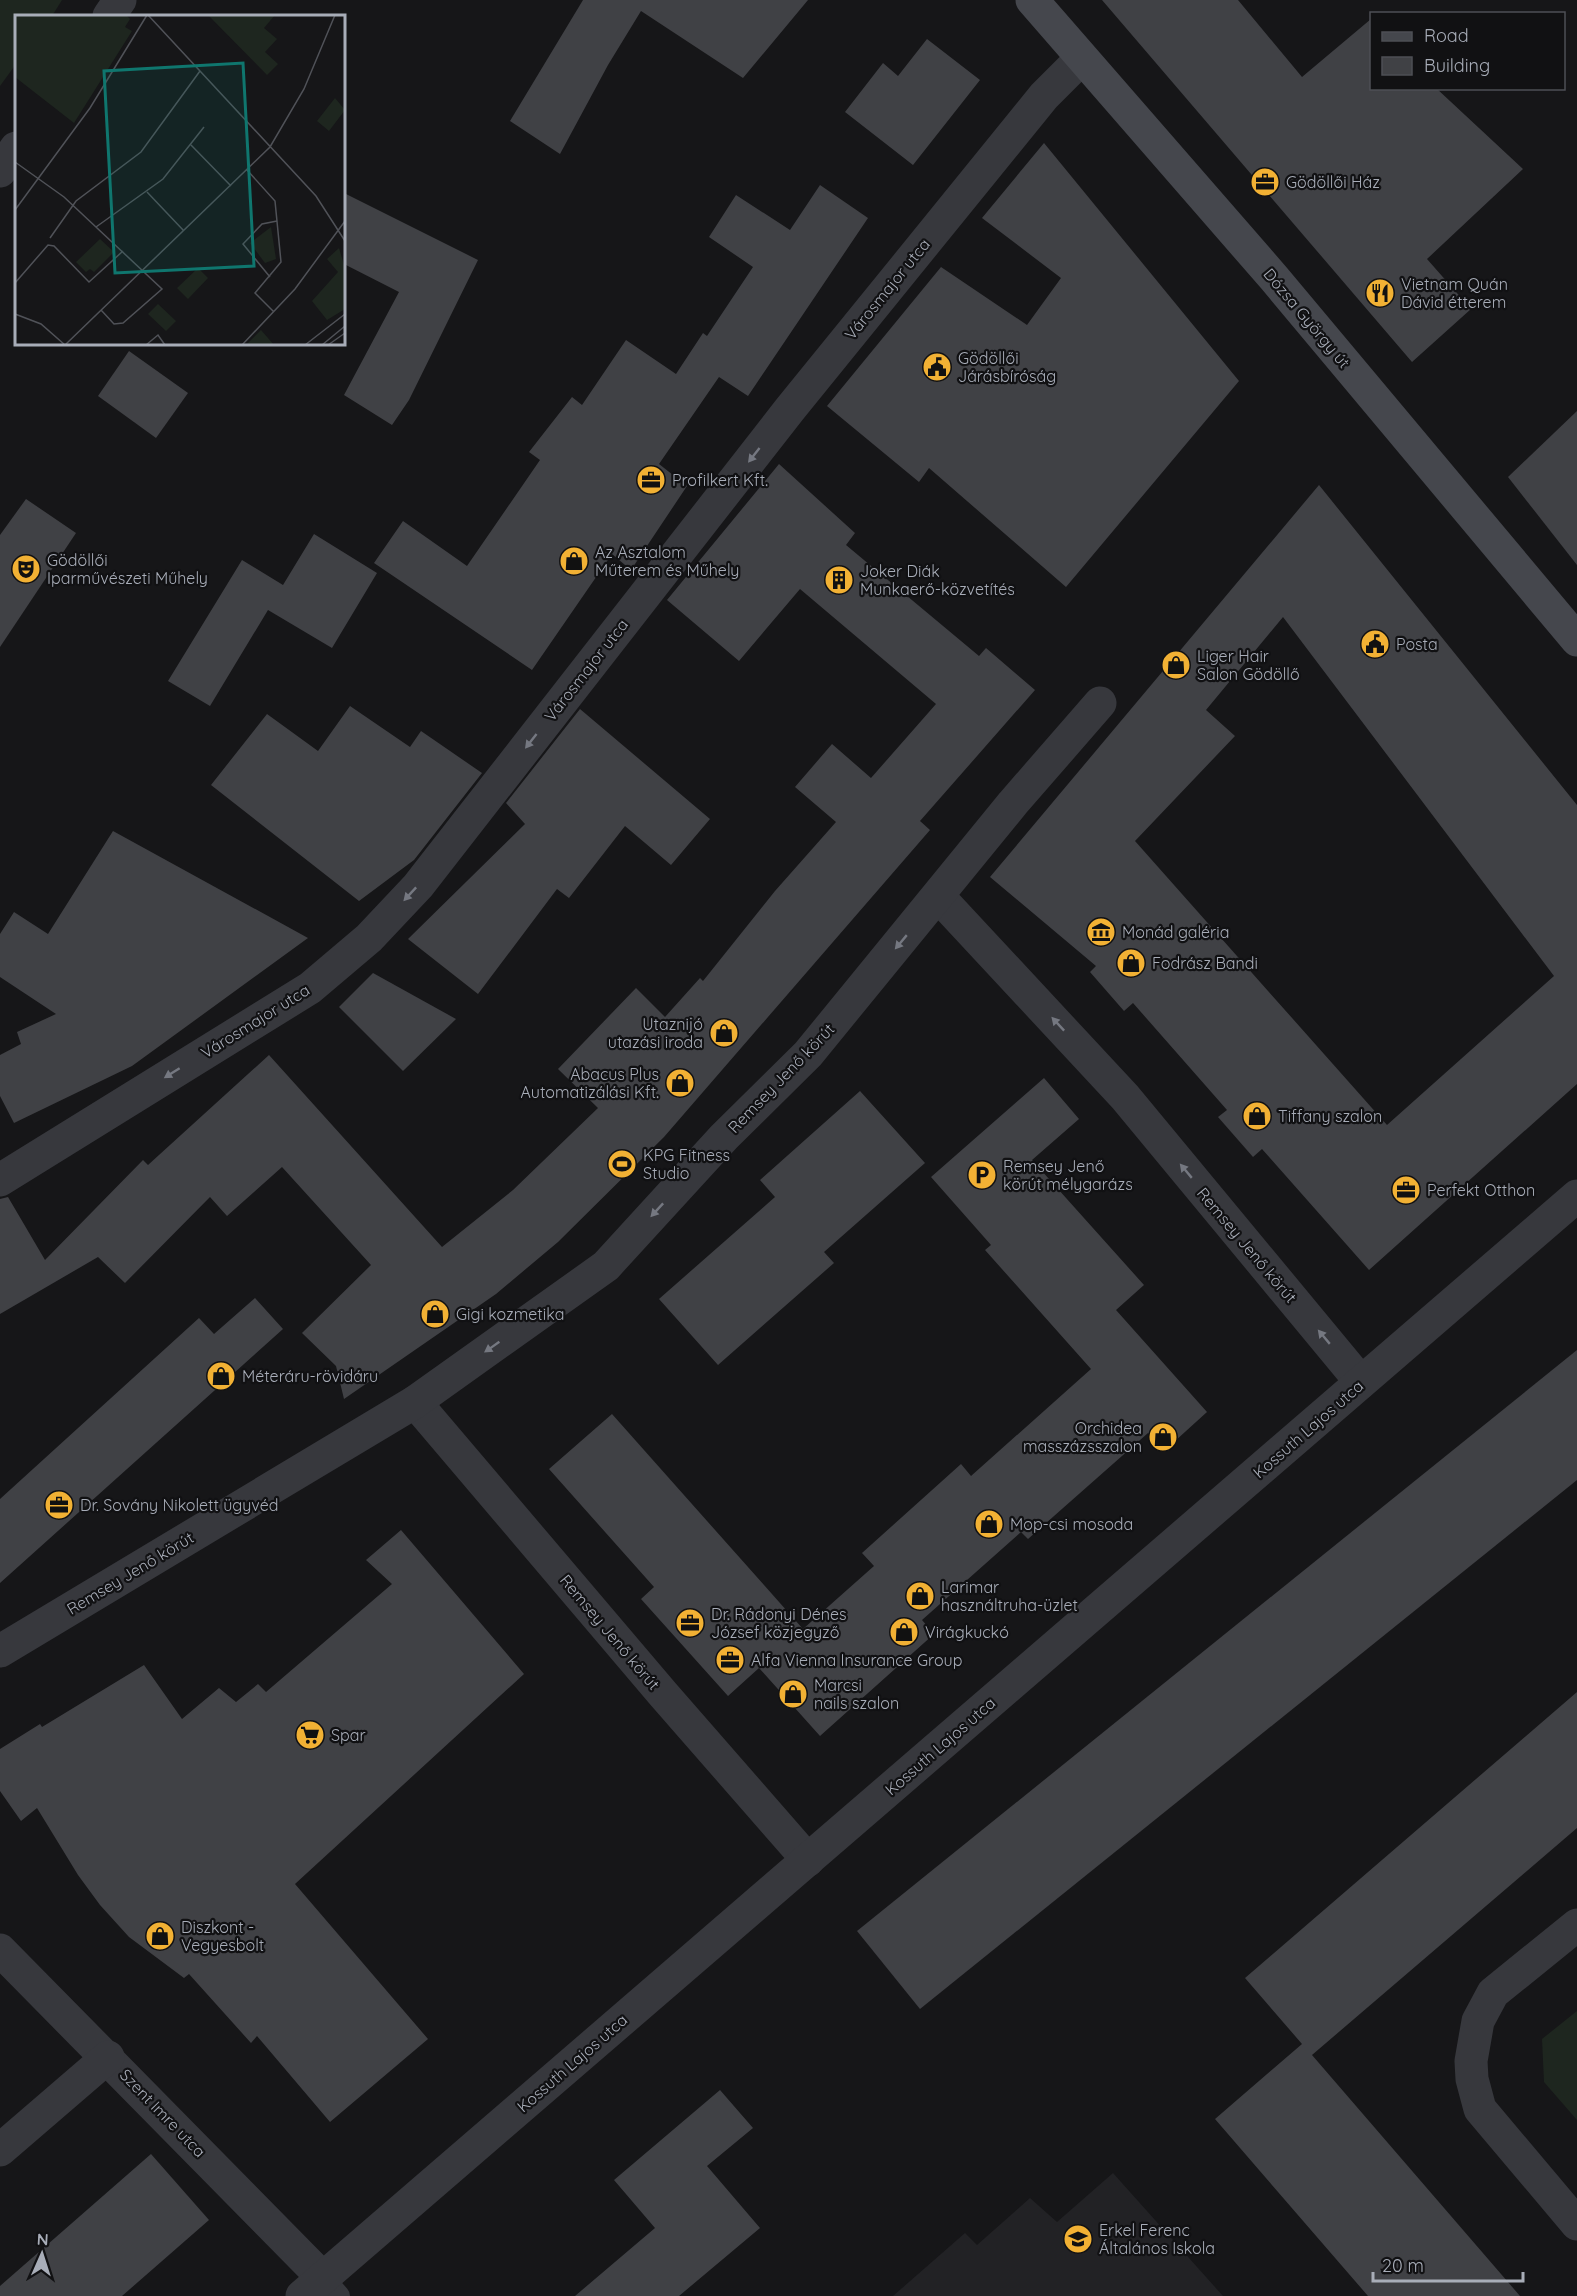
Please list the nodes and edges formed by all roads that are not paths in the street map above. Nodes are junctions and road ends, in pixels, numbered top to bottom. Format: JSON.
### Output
{"nodes":[{"id":1,"x":120,"y":0,"type":"edge"},
{"id":2,"x":1032,"y":0,"type":"edge"},
{"id":3,"x":110,"y":15,"type":"edge"},
{"id":4,"x":1081,"y":58,"type":"junction"},
{"id":5,"x":15,"y":149,"type":"edge"},
{"id":6,"x":0,"y":171,"type":"edge"},
{"id":7,"x":1577,"y":640,"type":"edge"},
{"id":8,"x":1100,"y":703,"type":"dead end"},
{"id":9,"x":938,"y":896,"type":"junction"},
{"id":10,"x":0,"y":1180,"type":"edge"},
{"id":11,"x":1572,"y":1210,"type":"edge"},
{"id":12,"x":1361,"y":1382,"type":"junction"},
{"id":13,"x":415,"y":1402,"type":"junction"},
{"id":14,"x":0,"y":1651,"type":"edge"},
{"id":15,"x":808,"y":1860,"type":"junction"},
{"id":16,"x":1577,"y":1925,"type":"edge"},
{"id":17,"x":0,"y":1950,"type":"edge"},
{"id":18,"x":108,"y":2057,"type":"junction"},
{"id":19,"x":0,"y":2150,"type":"edge"},
{"id":20,"x":1577,"y":2224,"type":"edge"},
{"id":21,"x":322,"y":2290,"type":"edge"}],
"edges":[{"from":1,"to":3,"type":"street"},
{"from":2,"to":4,"type":"main road","name":"Dózsa György út"},
{"from":4,"to":7,"type":"main road","name":"Dózsa György út"},
{"from":4,"to":10,"type":"street","name":"Városmajor utca","one_way":true},
{"from":5,"to":6,"type":"street"},
{"from":8,"to":9,"type":"street","name":"Remsey Jenő körút"},
{"from":12,"to":9,"type":"street","name":"Remsey Jenő körút","one_way":true},
{"from":9,"to":13,"type":"street","name":"Remsey Jenő körút","one_way":true},
{"from":11,"to":12,"type":"street","name":"Kossuth Lajos utca"},
{"from":12,"to":15,"type":"street","name":"Kossuth Lajos utca"},
{"from":13,"to":14,"type":"street","name":"Remsey Jenő körút"},
{"from":13,"to":15,"type":"street","name":"Remsey Jenő körút"},
{"from":15,"to":21,"type":"street","name":"Kossuth Lajos utca"},
{"from":16,"to":20,"type":"street"},
{"from":17,"to":18,"type":"street","name":"Szent Imre utca"},
{"from":18,"to":19,"type":"street"},
{"from":18,"to":21,"type":"street","name":"Szent Imre utca"}]}
